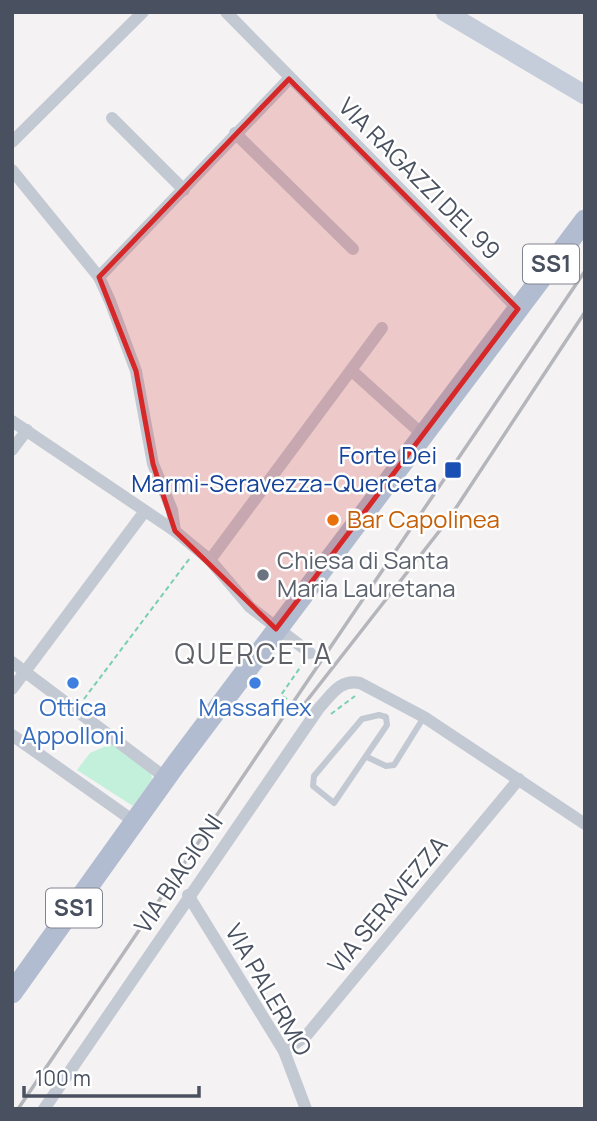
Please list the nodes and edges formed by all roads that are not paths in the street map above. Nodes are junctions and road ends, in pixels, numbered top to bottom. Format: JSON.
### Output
{"nodes":[{"id":1,"x":143,"y":12,"type":"edge"},
{"id":2,"x":226,"y":12,"type":"edge"},
{"id":3,"x":445,"y":12,"type":"edge"},
{"id":4,"x":289,"y":79,"type":"junction"},
{"id":5,"x":585,"y":95,"type":"edge"},
{"id":6,"x":112,"y":118,"type":"dead end"},
{"id":7,"x":235,"y":133,"type":"junction"},
{"id":8,"x":12,"y":142,"type":"edge"},
{"id":9,"x":12,"y":170,"type":"edge"},
{"id":10,"x":184,"y":190,"type":"junction"},
{"id":11,"x":585,"y":220,"type":"edge"},
{"id":12,"x":353,"y":249,"type":"dead end"},
{"id":13,"x":99,"y":277,"type":"junction"},
{"id":14,"x":518,"y":309,"type":"junction"},
{"id":15,"x":382,"y":328,"type":"dead end"},
{"id":16,"x":351,"y":370,"type":"junction"},
{"id":17,"x":12,"y":421,"type":"edge"},
{"id":18,"x":27,"y":430,"type":"junction"},
{"id":19,"x":423,"y":435,"type":"junction"},
{"id":20,"x":12,"y":450,"type":"edge"},
{"id":21,"x":145,"y":511,"type":"junction"},
{"id":22,"x":175,"y":531,"type":"junction"},
{"id":23,"x":210,"y":560,"type":"junction"},
{"id":24,"x":276,"y":629,"type":"junction"},
{"id":25,"x":310,"y":653,"type":"road end"},
{"id":26,"x":12,"y":662,"type":"edge"},
{"id":27,"x":26,"y":672,"type":"junction"},
{"id":28,"x":12,"y":689,"type":"edge"},
{"id":29,"x":424,"y":717,"type":"junction"},
{"id":30,"x":12,"y":735,"type":"edge"},
{"id":31,"x":367,"y":757,"type":"junction"},
{"id":32,"x":166,"y":778,"type":"junction"},
{"id":33,"x":519,"y":779,"type":"junction"},
{"id":34,"x":135,"y":822,"type":"junction"},
{"id":35,"x":585,"y":824,"type":"edge"},
{"id":36,"x":188,"y":895,"type":"junction"},
{"id":37,"x":12,"y":993,"type":"edge"},
{"id":38,"x":284,"y":1051,"type":"junction"},
{"id":39,"x":44,"y":1109,"type":"edge"},
{"id":40,"x":306,"y":1109,"type":"edge"}],
"edges":[{"from":1,"to":8,"type":"street"},
{"from":2,"to":4,"type":"street","name":"VIA RAGAZZI DEL 99"},
{"from":3,"to":5,"type":"main road"},
{"from":4,"to":7,"type":"street"},
{"from":4,"to":14,"type":"street","name":"VIA RAGAZZI DEL 99"},
{"from":6,"to":10,"type":"street"},
{"from":7,"to":10,"type":"street"},
{"from":7,"to":12,"type":"street"},
{"from":9,"to":13,"type":"street"},
{"from":10,"to":13,"type":"street"},
{"from":11,"to":14,"type":"main road","number":"SS1"},
{"from":13,"to":22,"type":"street"},
{"from":14,"to":19,"type":"main road","number":"SS1"},
{"from":15,"to":16,"type":"street"},
{"from":16,"to":19,"type":"street"},
{"from":16,"to":23,"type":"street"},
{"from":17,"to":18,"type":"street"},
{"from":18,"to":20,"type":"street"},
{"from":18,"to":21,"type":"street"},
{"from":19,"to":24,"type":"main road","number":"SS1"},
{"from":21,"to":22,"type":"street"},
{"from":21,"to":27,"type":"street"},
{"from":22,"to":23,"type":"street"},
{"from":23,"to":24,"type":"street"},
{"from":24,"to":25,"type":"street"},
{"from":24,"to":32,"type":"main road","number":"SS1"},
{"from":26,"to":27,"type":"street"},
{"from":27,"to":28,"type":"street"},
{"from":27,"to":32,"type":"street"},
{"from":29,"to":31,"type":"lane"},
{"from":29,"to":33,"type":"street"},
{"from":29,"to":36,"type":"street","name":"VIA BIAGIONI"},
{"from":30,"to":34,"type":"street"},
{"from":31,"to":31,"type":"lane"},
{"from":32,"to":34,"type":"main road","number":"SS1"},
{"from":33,"to":35,"type":"street"},
{"from":33,"to":38,"type":"street","name":"VIA SERAVEZZA"},
{"from":34,"to":37,"type":"main road","number":"SS1"},
{"from":36,"to":38,"type":"street","name":"VIA PALERMO"},
{"from":36,"to":39,"type":"street","name":"VIA BIAGIONI"},
{"from":38,"to":40,"type":"street","name":"VIA PALERMO"}]}
